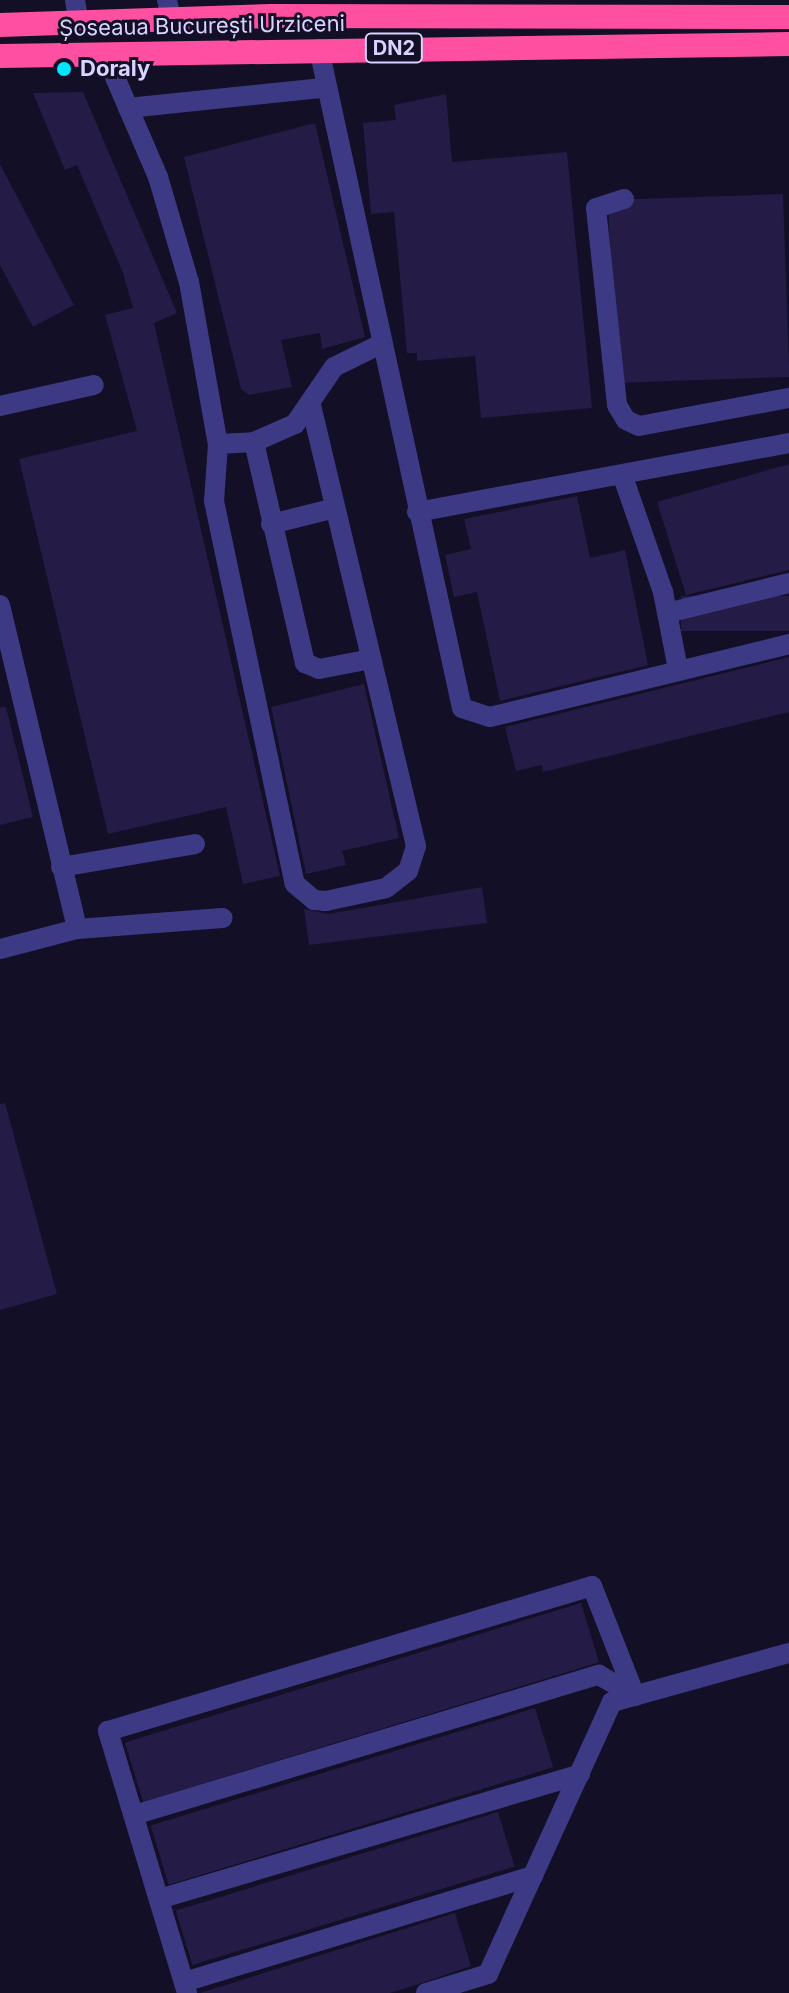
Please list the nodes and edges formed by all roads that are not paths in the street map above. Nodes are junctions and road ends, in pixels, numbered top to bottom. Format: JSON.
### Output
{"nodes":[{"id":1,"x":273,"y":8,"type":"edge"},
{"id":2,"x":169,"y":9,"type":"edge"},
{"id":3,"x":548,"y":9,"type":"edge"},
{"id":4,"x":482,"y":10,"type":"edge"},
{"id":5,"x":77,"y":12,"type":"edge"},
{"id":6,"x":789,"y":17,"type":"edge"},
{"id":7,"x":0,"y":25,"type":"edge"},
{"id":8,"x":789,"y":44,"type":"edge"},
{"id":9,"x":319,"y":49,"type":"junction"},
{"id":10,"x":105,"y":54,"type":"junction"},
{"id":11,"x":0,"y":56,"type":"edge"},
{"id":12,"x":323,"y":88,"type":"junction"},
{"id":13,"x":128,"y":108,"type":"junction"},
{"id":14,"x":624,"y":199,"type":"dead end"},
{"id":15,"x":381,"y":344,"type":"junction"},
{"id":16,"x":94,"y":385,"type":"dead end"},
{"id":17,"x":789,"y":398,"type":"edge"},
{"id":18,"x":310,"y":402,"type":"junction"},
{"id":19,"x":0,"y":406,"type":"edge"},
{"id":20,"x":254,"y":442,"type":"junction"},
{"id":21,"x":789,"y":443,"type":"edge"},
{"id":22,"x":218,"y":444,"type":"junction"},
{"id":23,"x":623,"y":477,"type":"junction"},
{"id":24,"x":335,"y":508,"type":"junction"},
{"id":25,"x":417,"y":512,"type":"junction"},
{"id":26,"x":271,"y":524,"type":"junction"},
{"id":27,"x":789,"y":583,"type":"edge"},
{"id":28,"x":0,"y":605,"type":"edge"},
{"id":29,"x":667,"y":613,"type":"junction"},
{"id":30,"x":2,"y":628,"type":"edge"},
{"id":31,"x":789,"y":644,"type":"edge"},
{"id":32,"x":371,"y":659,"type":"junction"},
{"id":33,"x":678,"y":669,"type":"junction"},
{"id":34,"x":195,"y":844,"type":"dead end"},
{"id":35,"x":61,"y":867,"type":"junction"},
{"id":36,"x":223,"y":918,"type":"dead end"},
{"id":37,"x":77,"y":929,"type":"junction"},
{"id":38,"x":0,"y":949,"type":"edge"},
{"id":39,"x":789,"y":1653,"type":"edge"},
{"id":40,"x":635,"y":1696,"type":"junction"},
{"id":41,"x":580,"y":1774,"type":"junction"},
{"id":42,"x":134,"y":1815,"type":"junction"},
{"id":43,"x":533,"y":1876,"type":"junction"},
{"id":44,"x":159,"y":1899,"type":"junction"},
{"id":45,"x":185,"y":1988,"type":"edge"},
{"id":46,"x":426,"y":1993,"type":"edge"}],
"edges":[{"from":1,"to":2,"type":"highway","name":"Șoseaua București Urziceni","number":"DN2"},
{"from":1,"to":4,"type":"highway","name":"Șoseaua București Urziceni","number":"DN2"},
{"from":2,"to":5,"type":"highway","name":"Șoseaua București Urziceni","number":"DN2"},
{"from":3,"to":4,"type":"highway","name":"Șoseaua București Urziceni","number":"DN2"},
{"from":3,"to":6,"type":"highway","name":"Șoseaua București Urziceni","number":"DN2"},
{"from":5,"to":7,"type":"highway","name":"Șoseaua București Urziceni","number":"DN2"},
{"from":8,"to":9,"type":"highway","name":"Șoseaua București Urziceni","number":"DN2"},
{"from":9,"to":10,"type":"highway","name":"Șoseaua București Urziceni","number":"DN2"},
{"from":9,"to":12,"type":"lane"},
{"from":10,"to":11,"type":"highway","name":"Șoseaua București Urziceni","number":"DN2"},
{"from":10,"to":13,"type":"lane"},
{"from":12,"to":13,"type":"lane"},
{"from":12,"to":15,"type":"lane"},
{"from":13,"to":22,"type":"lane"},
{"from":14,"to":17,"type":"lane"},
{"from":15,"to":18,"type":"lane"},
{"from":15,"to":25,"type":"lane"},
{"from":16,"to":19,"type":"lane"},
{"from":18,"to":20,"type":"lane"},
{"from":18,"to":24,"type":"lane"},
{"from":20,"to":22,"type":"lane"},
{"from":20,"to":26,"type":"lane"},
{"from":21,"to":23,"type":"lane"},
{"from":22,"to":32,"type":"lane"},
{"from":23,"to":25,"type":"lane"},
{"from":23,"to":29,"type":"lane"},
{"from":24,"to":26,"type":"lane"},
{"from":24,"to":32,"type":"lane"},
{"from":25,"to":33,"type":"lane"},
{"from":26,"to":32,"type":"lane"},
{"from":27,"to":29,"type":"lane"},
{"from":28,"to":30,"type":"lane"},
{"from":29,"to":33,"type":"lane"},
{"from":30,"to":35,"type":"lane"},
{"from":31,"to":33,"type":"lane"},
{"from":34,"to":35,"type":"lane"},
{"from":35,"to":37,"type":"lane"},
{"from":36,"to":37,"type":"lane"},
{"from":37,"to":38,"type":"lane"},
{"from":39,"to":40,"type":"lane"},
{"from":40,"to":41,"type":"lane"},
{"from":40,"to":42,"type":"lane"},
{"from":40,"to":42,"type":"lane"},
{"from":41,"to":43,"type":"lane"},
{"from":41,"to":44,"type":"lane"},
{"from":42,"to":44,"type":"lane"},
{"from":43,"to":45,"type":"lane"},
{"from":43,"to":46,"type":"lane"},
{"from":44,"to":45,"type":"lane"}]}
